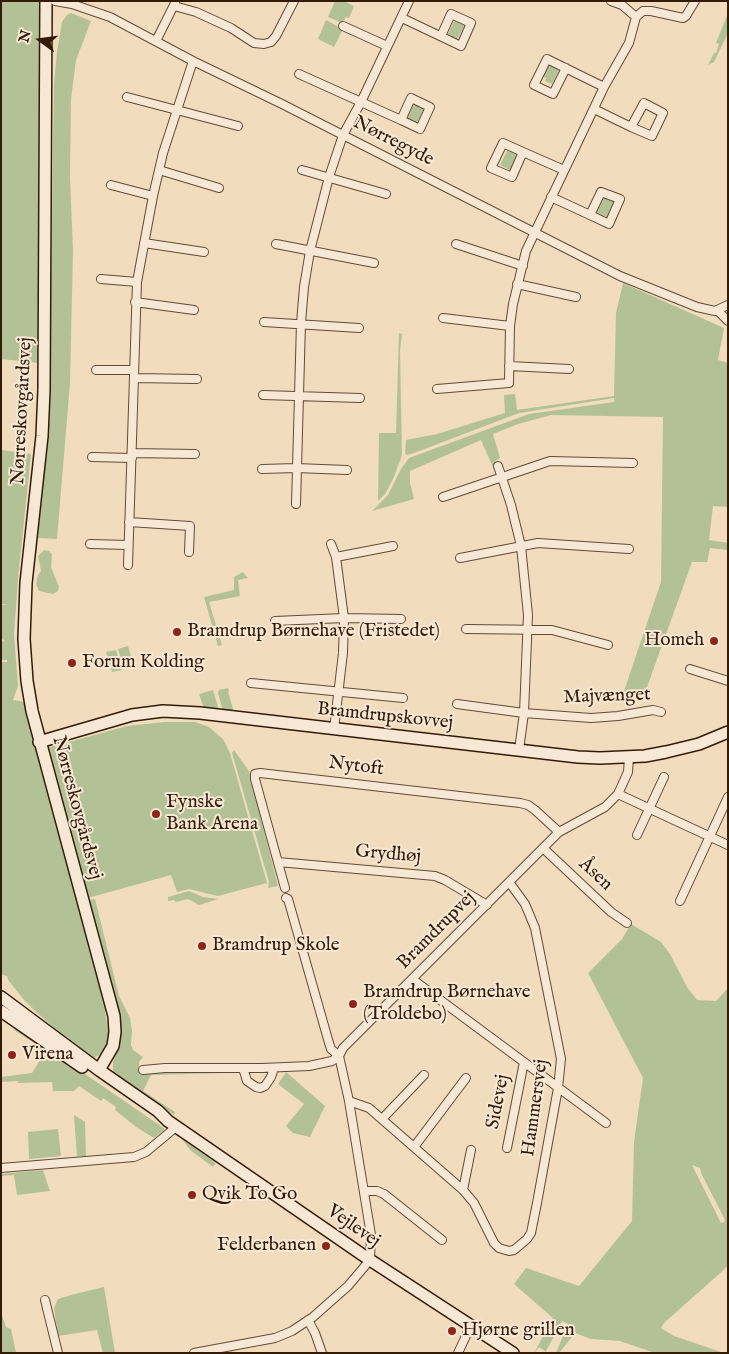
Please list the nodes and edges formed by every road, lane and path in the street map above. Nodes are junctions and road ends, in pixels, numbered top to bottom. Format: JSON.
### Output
{"nodes":[{"id":1,"x":46,"y":1,"type":"edge"},
{"id":2,"x":55,"y":1,"type":"edge"},
{"id":3,"x":294,"y":1,"type":"edge"},
{"id":4,"x":409,"y":1,"type":"edge"},
{"id":5,"x":611,"y":1,"type":"edge"},
{"id":6,"x":695,"y":1,"type":"edge"},
{"id":7,"x":175,"y":4,"type":"edge"},
{"id":8,"x":636,"y":17,"type":"junction"},
{"id":9,"x":402,"y":18,"type":"junction"},
{"id":10,"x":343,"y":26,"type":"dead end"},
{"id":11,"x":441,"y":36,"type":"dead end"},
{"id":12,"x":156,"y":41,"type":"junction"},
{"id":13,"x":387,"y":46,"type":"junction"},
{"id":14,"x":193,"y":61,"type":"junction"},
{"id":15,"x":566,"y":68,"type":"junction"},
{"id":16,"x":299,"y":74,"type":"dead end"},
{"id":17,"x":604,"y":87,"type":"junction"},
{"id":18,"x":127,"y":97,"type":"dead end"},
{"id":19,"x":361,"y":102,"type":"junction"},
{"id":20,"x":594,"y":109,"type":"junction"},
{"id":21,"x":176,"y":111,"type":"junction"},
{"id":22,"x":401,"y":120,"type":"dead end"},
{"id":23,"x":238,"y":126,"type":"dead end"},
{"id":24,"x":631,"y":127,"type":"junction"},
{"id":25,"x":343,"y":135,"type":"junction"},
{"id":26,"x":523,"y":152,"type":"junction"},
{"id":27,"x":160,"y":170,"type":"junction"},
{"id":28,"x":302,"y":170,"type":"dead end"},
{"id":29,"x":564,"y":170,"type":"junction"},
{"id":30,"x":329,"y":177,"type":"junction"},
{"id":31,"x":111,"y":186,"type":"dead end"},
{"id":32,"x":219,"y":188,"type":"dead end"},
{"id":33,"x":386,"y":194,"type":"dead end"},
{"id":34,"x":153,"y":196,"type":"junction"},
{"id":35,"x":551,"y":197,"type":"junction"},
{"id":36,"x":590,"y":215,"type":"dead end"},
{"id":37,"x":534,"y":233,"type":"junction"},
{"id":38,"x":144,"y":243,"type":"junction"},
{"id":39,"x":276,"y":244,"type":"dead end"},
{"id":40,"x":456,"y":244,"type":"dead end"},
{"id":41,"x":310,"y":251,"type":"junction"},
{"id":42,"x":204,"y":252,"type":"dead end"},
{"id":43,"x":374,"y":264,"type":"dead end"},
{"id":44,"x":522,"y":266,"type":"junction"},
{"id":45,"x":101,"y":279,"type":"dead end"},
{"id":46,"x":137,"y":282,"type":"junction"},
{"id":47,"x":517,"y":284,"type":"junction"},
{"id":48,"x":576,"y":298,"type":"dead end"},
{"id":49,"x":135,"y":302,"type":"junction"},
{"id":50,"x":728,"y":305,"type":"edge"},
{"id":51,"x":194,"y":310,"type":"dead end"},
{"id":52,"x":717,"y":310,"type":"junction"},
{"id":53,"x":443,"y":318,"type":"dead end"},
{"id":54,"x":728,"y":321,"type":"edge"},
{"id":55,"x":264,"y":322,"type":"dead end"},
{"id":56,"x":301,"y":323,"type":"junction"},
{"id":57,"x":510,"y":326,"type":"junction"},
{"id":58,"x":359,"y":328,"type":"dead end"},
{"id":59,"x":509,"y":366,"type":"junction"},
{"id":60,"x":569,"y":369,"type":"dead end"},
{"id":61,"x":96,"y":370,"type":"dead end"},
{"id":62,"x":134,"y":374,"type":"junction"},
{"id":63,"x":196,"y":379,"type":"dead end"},
{"id":64,"x":437,"y":389,"type":"dead end"},
{"id":65,"x":263,"y":395,"type":"dead end"},
{"id":66,"x":298,"y":396,"type":"junction"},
{"id":67,"x":360,"y":398,"type":"dead end"},
{"id":68,"x":195,"y":454,"type":"dead end"},
{"id":69,"x":132,"y":456,"type":"junction"},
{"id":70,"x":92,"y":457,"type":"dead end"},
{"id":71,"x":633,"y":463,"type":"dead end"},
{"id":72,"x":498,"y":466,"type":"dead end"},
{"id":73,"x":296,"y":468,"type":"junction"},
{"id":74,"x":262,"y":469,"type":"dead end"},
{"id":75,"x":346,"y":470,"type":"dead end"},
{"id":76,"x":502,"y":478,"type":"junction"},
{"id":77,"x":443,"y":497,"type":"dead end"},
{"id":78,"x":296,"y":504,"type":"dead end"},
{"id":79,"x":129,"y":522,"type":"junction"},
{"id":80,"x":90,"y":544,"type":"dead end"},
{"id":81,"x":331,"y":544,"type":"dead end"},
{"id":82,"x":128,"y":545,"type":"junction"},
{"id":83,"x":394,"y":546,"type":"dead end"},
{"id":84,"x":521,"y":546,"type":"junction"},
{"id":85,"x":629,"y":549,"type":"dead end"},
{"id":86,"x":189,"y":552,"type":"dead end"},
{"id":87,"x":336,"y":557,"type":"junction"},
{"id":88,"x":460,"y":558,"type":"dead end"},
{"id":89,"x":128,"y":565,"type":"dead end"},
{"id":90,"x":344,"y":618,"type":"junction"},
{"id":91,"x":401,"y":619,"type":"dead end"},
{"id":92,"x":275,"y":621,"type":"dead end"},
{"id":93,"x":466,"y":630,"type":"dead end"},
{"id":94,"x":528,"y":630,"type":"junction"},
{"id":95,"x":608,"y":644,"type":"dead end"},
{"id":96,"x":690,"y":669,"type":"dead end"},
{"id":97,"x":728,"y":681,"type":"edge"},
{"id":98,"x":251,"y":682,"type":"dead end"},
{"id":99,"x":338,"y":692,"type":"junction"},
{"id":100,"x":403,"y":698,"type":"dead end"},
{"id":101,"x":457,"y":704,"type":"dead end"},
{"id":102,"x":661,"y":712,"type":"dead end"},
{"id":103,"x":524,"y":713,"type":"junction"},
{"id":104,"x":334,"y":729,"type":"junction"},
{"id":105,"x":728,"y":732,"type":"edge"},
{"id":106,"x":40,"y":742,"type":"junction"},
{"id":107,"x":519,"y":750,"type":"junction"},
{"id":108,"x":630,"y":757,"type":"junction"},
{"id":109,"x":664,"y":777,"type":"dead end"},
{"id":110,"x":618,"y":794,"type":"junction"},
{"id":111,"x":728,"y":797,"type":"edge"},
{"id":112,"x":650,"y":808,"type":"junction"},
{"id":113,"x":559,"y":832,"type":"junction"},
{"id":114,"x":637,"y":835,"type":"dead end"},
{"id":115,"x":709,"y":836,"type":"junction"},
{"id":116,"x":728,"y":845,"type":"edge"},
{"id":117,"x":543,"y":848,"type":"junction"},
{"id":118,"x":278,"y":862,"type":"junction"},
{"id":119,"x":509,"y":882,"type":"junction"},
{"id":120,"x":285,"y":888,"type":"dead end"},
{"id":121,"x":286,"y":898,"type":"dead end"},
{"id":122,"x":680,"y":901,"type":"dead end"},
{"id":123,"x":487,"y":905,"type":"junction"},
{"id":124,"x":628,"y":923,"type":"dead end"},
{"id":125,"x":412,"y":979,"type":"junction"},
{"id":126,"x":1,"y":997,"type":"edge"},
{"id":127,"x":1,"y":1011,"type":"edge"},
{"id":128,"x":339,"y":1056,"type":"junction"},
{"id":129,"x":524,"y":1062,"type":"junction"},
{"id":130,"x":242,"y":1068,"type":"junction"},
{"id":131,"x":274,"y":1068,"type":"junction"},
{"id":132,"x":143,"y":1070,"type":"dead end"},
{"id":133,"x":97,"y":1073,"type":"junction"},
{"id":134,"x":424,"y":1075,"type":"dead end"},
{"id":135,"x":466,"y":1078,"type":"dead end"},
{"id":136,"x":558,"y":1088,"type":"junction"},
{"id":137,"x":349,"y":1101,"type":"junction"},
{"id":138,"x":382,"y":1119,"type":"junction"},
{"id":139,"x":606,"y":1123,"type":"dead end"},
{"id":140,"x":172,"y":1124,"type":"junction"},
{"id":141,"x":414,"y":1147,"type":"junction"},
{"id":142,"x":507,"y":1148,"type":"dead end"},
{"id":143,"x":471,"y":1150,"type":"dead end"},
{"id":144,"x":1,"y":1168,"type":"edge"},
{"id":145,"x":463,"y":1190,"type":"junction"},
{"id":146,"x":364,"y":1191,"type":"junction"},
{"id":147,"x":442,"y":1240,"type":"dead end"},
{"id":148,"x":370,"y":1260,"type":"junction"},
{"id":149,"x":45,"y":1300,"type":"dead end"},
{"id":150,"x":308,"y":1320,"type":"junction"},
{"id":151,"x":471,"y":1325,"type":"junction"},
{"id":152,"x":58,"y":1353,"type":"edge"},
{"id":153,"x":194,"y":1353,"type":"edge"},
{"id":154,"x":322,"y":1353,"type":"edge"},
{"id":155,"x":458,"y":1353,"type":"edge"},
{"id":156,"x":513,"y":1353,"type":"edge"}],
"edges":[{"from":1,"to":106,"type":"street","name":"Nørreskovgårdsvej"},
{"from":2,"to":12,"type":"street","name":"Nørregyde"},
{"from":3,"to":7,"type":"street"},
{"from":4,"to":9,"type":"street"},
{"from":5,"to":8,"type":"street"},
{"from":6,"to":8,"type":"street"},
{"from":7,"to":12,"type":"street"},
{"from":8,"to":17,"type":"street"},
{"from":9,"to":11,"type":"street"},
{"from":9,"to":13,"type":"street"},
{"from":10,"to":13,"type":"street"},
{"from":12,"to":14,"type":"street","name":"Nørregyde"},
{"from":13,"to":19,"type":"street"},
{"from":14,"to":21,"type":"street"},
{"from":14,"to":25,"type":"street","name":"Nørregyde"},
{"from":15,"to":15,"type":"street"},
{"from":15,"to":17,"type":"street"},
{"from":16,"to":19,"type":"street"},
{"from":17,"to":20,"type":"street"},
{"from":18,"to":21,"type":"street"},
{"from":19,"to":22,"type":"street"},
{"from":19,"to":25,"type":"street"},
{"from":20,"to":24,"type":"street"},
{"from":20,"to":29,"type":"street"},
{"from":21,"to":23,"type":"street"},
{"from":21,"to":27,"type":"street"},
{"from":24,"to":24,"type":"street"},
{"from":25,"to":30,"type":"street"},
{"from":25,"to":37,"type":"street","name":"Nørregyde"},
{"from":26,"to":26,"type":"street"},
{"from":26,"to":29,"type":"street"},
{"from":27,"to":32,"type":"street"},
{"from":27,"to":34,"type":"street"},
{"from":28,"to":30,"type":"street"},
{"from":29,"to":35,"type":"street"},
{"from":30,"to":33,"type":"street"},
{"from":30,"to":41,"type":"street"},
{"from":31,"to":34,"type":"street"},
{"from":34,"to":38,"type":"street"},
{"from":35,"to":36,"type":"street"},
{"from":35,"to":37,"type":"street"},
{"from":37,"to":44,"type":"street"},
{"from":37,"to":52,"type":"street","name":"Nørregyde"},
{"from":38,"to":42,"type":"street"},
{"from":38,"to":46,"type":"street"},
{"from":39,"to":41,"type":"street"},
{"from":40,"to":44,"type":"street"},
{"from":41,"to":43,"type":"street"},
{"from":41,"to":56,"type":"street"},
{"from":44,"to":47,"type":"street"},
{"from":45,"to":46,"type":"street"},
{"from":46,"to":49,"type":"street"},
{"from":47,"to":48,"type":"street"},
{"from":47,"to":57,"type":"street"},
{"from":49,"to":51,"type":"street"},
{"from":49,"to":62,"type":"street"},
{"from":50,"to":52,"type":"street"},
{"from":52,"to":54,"type":"street"},
{"from":53,"to":57,"type":"street"},
{"from":55,"to":56,"type":"street"},
{"from":56,"to":58,"type":"street"},
{"from":56,"to":66,"type":"street"},
{"from":57,"to":59,"type":"street"},
{"from":59,"to":60,"type":"street"},
{"from":59,"to":64,"type":"street"},
{"from":61,"to":62,"type":"street"},
{"from":62,"to":63,"type":"street"},
{"from":62,"to":69,"type":"street"},
{"from":65,"to":66,"type":"street"},
{"from":66,"to":67,"type":"street"},
{"from":66,"to":73,"type":"street"},
{"from":68,"to":69,"type":"street"},
{"from":69,"to":70,"type":"street"},
{"from":69,"to":79,"type":"street"},
{"from":71,"to":76,"type":"street"},
{"from":72,"to":76,"type":"street"},
{"from":73,"to":74,"type":"street"},
{"from":73,"to":75,"type":"street"},
{"from":73,"to":78,"type":"street"},
{"from":76,"to":77,"type":"street"},
{"from":76,"to":84,"type":"street"},
{"from":79,"to":82,"type":"street"},
{"from":79,"to":86,"type":"street"},
{"from":80,"to":82,"type":"street"},
{"from":81,"to":87,"type":"street"},
{"from":82,"to":89,"type":"street"},
{"from":83,"to":87,"type":"street"},
{"from":84,"to":85,"type":"street"},
{"from":84,"to":88,"type":"street"},
{"from":84,"to":94,"type":"street"},
{"from":87,"to":90,"type":"street"},
{"from":90,"to":91,"type":"street"},
{"from":90,"to":92,"type":"street"},
{"from":90,"to":99,"type":"street"},
{"from":93,"to":94,"type":"street"},
{"from":94,"to":95,"type":"street"},
{"from":94,"to":103,"type":"street"},
{"from":96,"to":97,"type":"street"},
{"from":98,"to":99,"type":"street"},
{"from":99,"to":100,"type":"street"},
{"from":99,"to":104,"type":"street"},
{"from":101,"to":103,"type":"street","name":"Majvænget"},
{"from":102,"to":103,"type":"street","name":"Majvænget"},
{"from":103,"to":107,"type":"street"},
{"from":104,"to":106,"type":"street","name":"Bramdrupskovvej"},
{"from":104,"to":107,"type":"street","name":"Bramdrupskovvej"},
{"from":105,"to":108,"type":"street","name":"Bramdrupskovvej"},
{"from":106,"to":133,"type":"street","name":"Nørreskovgårdsvej"},
{"from":107,"to":108,"type":"street","name":"Bramdrupskovvej"},
{"from":108,"to":110,"type":"street","name":"Bramdrupvej"},
{"from":109,"to":112,"type":"street"},
{"from":110,"to":112,"type":"street"},
{"from":110,"to":113,"type":"street","name":"Bramdrupvej"},
{"from":111,"to":115,"type":"street"},
{"from":112,"to":114,"type":"street"},
{"from":112,"to":115,"type":"street"},
{"from":113,"to":117,"type":"street","name":"Bramdrupvej"},
{"from":113,"to":118,"type":"street","name":"Nytoft"},
{"from":115,"to":116,"type":"street"},
{"from":115,"to":122,"type":"street"},
{"from":117,"to":119,"type":"street","name":"Bramdrupvej"},
{"from":117,"to":124,"type":"street","name":"Åsen"},
{"from":118,"to":120,"type":"street","name":"Nytoft"},
{"from":118,"to":123,"type":"street","name":"Grydhøj"},
{"from":119,"to":123,"type":"street","name":"Bramdrupvej"},
{"from":119,"to":136,"type":"street","name":"Hammersvej"},
{"from":121,"to":128,"type":"street"},
{"from":123,"to":125,"type":"street","name":"Bramdrupvej"},
{"from":125,"to":128,"type":"street","name":"Bramdrupvej"},
{"from":125,"to":129,"type":"street"},
{"from":126,"to":133,"type":"street","name":"Vejlevej"},
{"from":127,"to":133,"type":"street","name":"Vejlevej"},
{"from":128,"to":131,"type":"street"},
{"from":128,"to":137,"type":"street"},
{"from":129,"to":136,"type":"street"},
{"from":129,"to":142,"type":"street","name":"Sidevej"},
{"from":130,"to":131,"type":"street"},
{"from":130,"to":131,"type":"street"},
{"from":130,"to":132,"type":"street"},
{"from":133,"to":140,"type":"street","name":"Vejlevej"},
{"from":134,"to":138,"type":"street"},
{"from":135,"to":141,"type":"street"},
{"from":136,"to":139,"type":"street"},
{"from":136,"to":145,"type":"street","name":"Hammersvej"},
{"from":137,"to":138,"type":"street"},
{"from":137,"to":146,"type":"street"},
{"from":138,"to":141,"type":"street"},
{"from":140,"to":144,"type":"street"},
{"from":140,"to":148,"type":"street","name":"Vejlevej"},
{"from":141,"to":145,"type":"street"},
{"from":143,"to":145,"type":"street"},
{"from":146,"to":147,"type":"street"},
{"from":146,"to":148,"type":"street"},
{"from":148,"to":150,"type":"street"},
{"from":148,"to":151,"type":"street","name":"Vejlevej"},
{"from":149,"to":152,"type":"street"},
{"from":150,"to":153,"type":"street"},
{"from":150,"to":154,"type":"street"},
{"from":151,"to":155,"type":"street"},
{"from":151,"to":156,"type":"street","name":"Vejlevej"}]}
